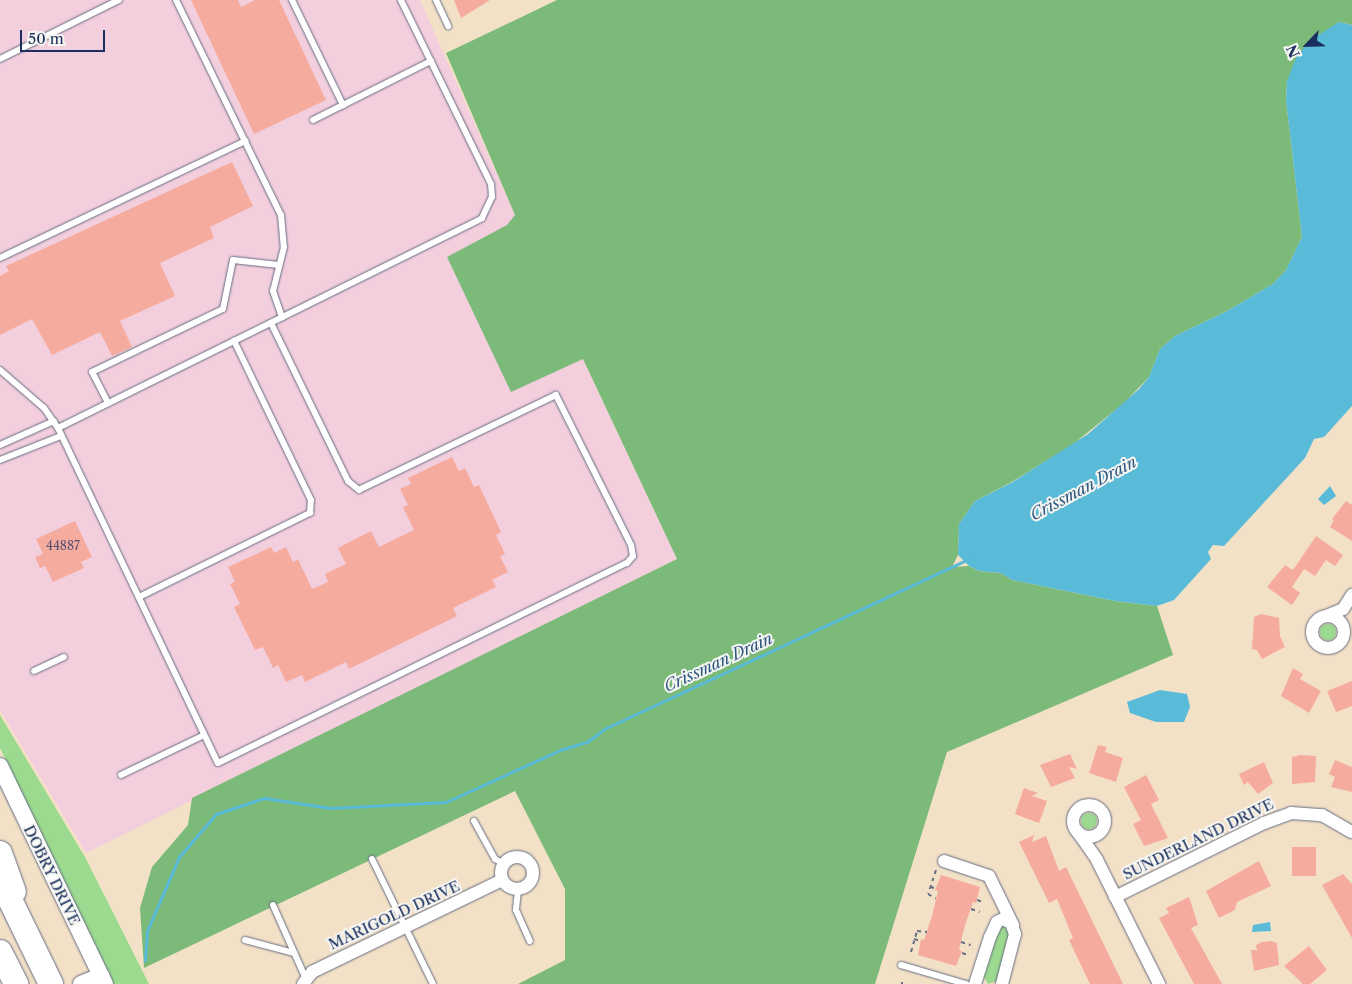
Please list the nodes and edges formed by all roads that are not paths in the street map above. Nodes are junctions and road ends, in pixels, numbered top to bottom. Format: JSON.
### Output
{"nodes":[{"id":1,"x":119,"y":0,"type":"edge"},
{"id":2,"x":176,"y":0,"type":"edge"},
{"id":3,"x":292,"y":0,"type":"edge"},
{"id":4,"x":401,"y":0,"type":"edge"},
{"id":5,"x":436,"y":0,"type":"edge"},
{"id":6,"x":448,"y":26,"type":"dead end"},
{"id":7,"x":0,"y":59,"type":"edge"},
{"id":8,"x":431,"y":61,"type":"junction"},
{"id":9,"x":343,"y":105,"type":"junction"},
{"id":10,"x":313,"y":120,"type":"dead end"},
{"id":11,"x":245,"y":141,"type":"junction"},
{"id":12,"x":0,"y":258,"type":"edge"},
{"id":13,"x":279,"y":265,"type":"junction"},
{"id":14,"x":282,"y":317,"type":"junction"},
{"id":15,"x":271,"y":323,"type":"junction"},
{"id":16,"x":234,"y":341,"type":"junction"},
{"id":17,"x":0,"y":370,"type":"edge"},
{"id":18,"x":108,"y":403,"type":"junction"},
{"id":19,"x":54,"y":421,"type":"junction"},
{"id":20,"x":58,"y":428,"type":"junction"},
{"id":21,"x":61,"y":436,"type":"junction"},
{"id":22,"x":0,"y":445,"type":"edge"},
{"id":23,"x":0,"y":460,"type":"edge"},
{"id":24,"x":1352,"y":595,"type":"edge"},
{"id":25,"x":139,"y":597,"type":"junction"},
{"id":26,"x":1343,"y":609,"type":"junction"},
{"id":27,"x":1326,"y":616,"type":"junction"},
{"id":28,"x":1342,"y":627,"type":"junction"},
{"id":29,"x":64,"y":657,"type":"dead end"},
{"id":30,"x":34,"y":671,"type":"dead end"},
{"id":31,"x":204,"y":735,"type":"junction"},
{"id":32,"x":0,"y":766,"type":"edge"},
{"id":33,"x":121,"y":775,"type":"dead end"},
{"id":34,"x":474,"y":822,"type":"dead end"},
{"id":35,"x":1077,"y":831,"type":"junction"},
{"id":36,"x":1100,"y":832,"type":"junction"},
{"id":37,"x":1352,"y":832,"type":"edge"},
{"id":38,"x":0,"y":853,"type":"edge"},
{"id":39,"x":372,"y":860,"type":"dead end"},
{"id":40,"x":1097,"y":860,"type":"junction"},
{"id":41,"x":943,"y":863,"type":"road end"},
{"id":42,"x":504,"y":864,"type":"junction"},
{"id":43,"x":0,"y":879,"type":"edge"},
{"id":44,"x":502,"y":880,"type":"junction"},
{"id":45,"x":518,"y":890,"type":"junction"},
{"id":46,"x":1115,"y":897,"type":"junction"},
{"id":47,"x":1001,"y":899,"type":"junction"},
{"id":48,"x":273,"y":906,"type":"dead end"},
{"id":49,"x":997,"y":922,"type":"junction"},
{"id":50,"x":405,"y":928,"type":"junction"},
{"id":51,"x":1014,"y":928,"type":"junction"},
{"id":52,"x":246,"y":940,"type":"dead end"},
{"id":53,"x":530,"y":941,"type":"dead end"},
{"id":54,"x":0,"y":952,"type":"edge"},
{"id":55,"x":36,"y":952,"type":"junction"},
{"id":56,"x":294,"y":953,"type":"junction"},
{"id":57,"x":901,"y":965,"type":"dead end"},
{"id":58,"x":0,"y":979,"type":"edge"},
{"id":59,"x":103,"y":980,"type":"edge"},
{"id":60,"x":306,"y":982,"type":"edge"},
{"id":61,"x":3,"y":984,"type":"edge"},
{"id":62,"x":16,"y":984,"type":"edge"},
{"id":63,"x":51,"y":984,"type":"edge"},
{"id":64,"x":82,"y":984,"type":"edge"},
{"id":65,"x":433,"y":984,"type":"edge"},
{"id":66,"x":966,"y":984,"type":"edge"},
{"id":67,"x":975,"y":984,"type":"edge"},
{"id":68,"x":1002,"y":984,"type":"edge"},
{"id":69,"x":1159,"y":984,"type":"edge"}],
"edges":[{"from":1,"to":7,"type":"lane"},
{"from":2,"to":11,"type":"lane"},
{"from":3,"to":9,"type":"lane"},
{"from":4,"to":8,"type":"lane"},
{"from":5,"to":6,"type":"lane"},
{"from":8,"to":9,"type":"lane"},
{"from":8,"to":14,"type":"lane"},
{"from":9,"to":10,"type":"lane"},
{"from":11,"to":12,"type":"lane"},
{"from":11,"to":13,"type":"lane"},
{"from":13,"to":14,"type":"lane"},
{"from":13,"to":18,"type":"lane"},
{"from":14,"to":15,"type":"lane"},
{"from":15,"to":16,"type":"lane"},
{"from":15,"to":31,"type":"lane"},
{"from":16,"to":18,"type":"lane"},
{"from":16,"to":25,"type":"lane"},
{"from":17,"to":19,"type":"lane"},
{"from":18,"to":20,"type":"lane"},
{"from":19,"to":20,"type":"lane"},
{"from":19,"to":22,"type":"lane"},
{"from":20,"to":21,"type":"lane"},
{"from":21,"to":23,"type":"lane"},
{"from":21,"to":25,"type":"lane"},
{"from":24,"to":26,"type":"street"},
{"from":25,"to":31,"type":"lane"},
{"from":26,"to":27,"type":"street"},
{"from":26,"to":28,"type":"street"},
{"from":27,"to":28,"type":"street"},
{"from":27,"to":28,"type":"street"},
{"from":29,"to":30,"type":"lane"},
{"from":31,"to":33,"type":"lane"},
{"from":32,"to":59,"type":"street","name":"DOBRY DRIVE"},
{"from":34,"to":42,"type":"lane"},
{"from":35,"to":36,"type":"street"},
{"from":35,"to":36,"type":"street"},
{"from":35,"to":40,"type":"street"},
{"from":36,"to":40,"type":"street"},
{"from":37,"to":46,"type":"street","name":"SUNDERLAND DRIVE"},
{"from":38,"to":55,"type":"highway"},
{"from":39,"to":50,"type":"lane"},
{"from":40,"to":46,"type":"street"},
{"from":41,"to":47,"type":"street"},
{"from":42,"to":44,"type":"street"},
{"from":42,"to":45,"type":"street"},
{"from":43,"to":55,"type":"highway"},
{"from":44,"to":45,"type":"street"},
{"from":44,"to":50,"type":"street","name":"MARIGOLD DRIVE"},
{"from":45,"to":53,"type":"lane"},
{"from":46,"to":69,"type":"street"},
{"from":47,"to":49,"type":"street"},
{"from":47,"to":51,"type":"street"},
{"from":48,"to":56,"type":"lane"},
{"from":49,"to":51,"type":"street"},
{"from":49,"to":67,"type":"street"},
{"from":50,"to":60,"type":"street","name":"MARIGOLD DRIVE"},
{"from":50,"to":65,"type":"lane"},
{"from":51,"to":68,"type":"street"},
{"from":52,"to":56,"type":"lane"},
{"from":54,"to":62,"type":"highway"},
{"from":55,"to":63,"type":"highway"},
{"from":56,"to":60,"type":"lane"},
{"from":57,"to":66,"type":"lane"},
{"from":58,"to":61,"type":"highway"},
{"from":59,"to":64,"type":"street"}]}
